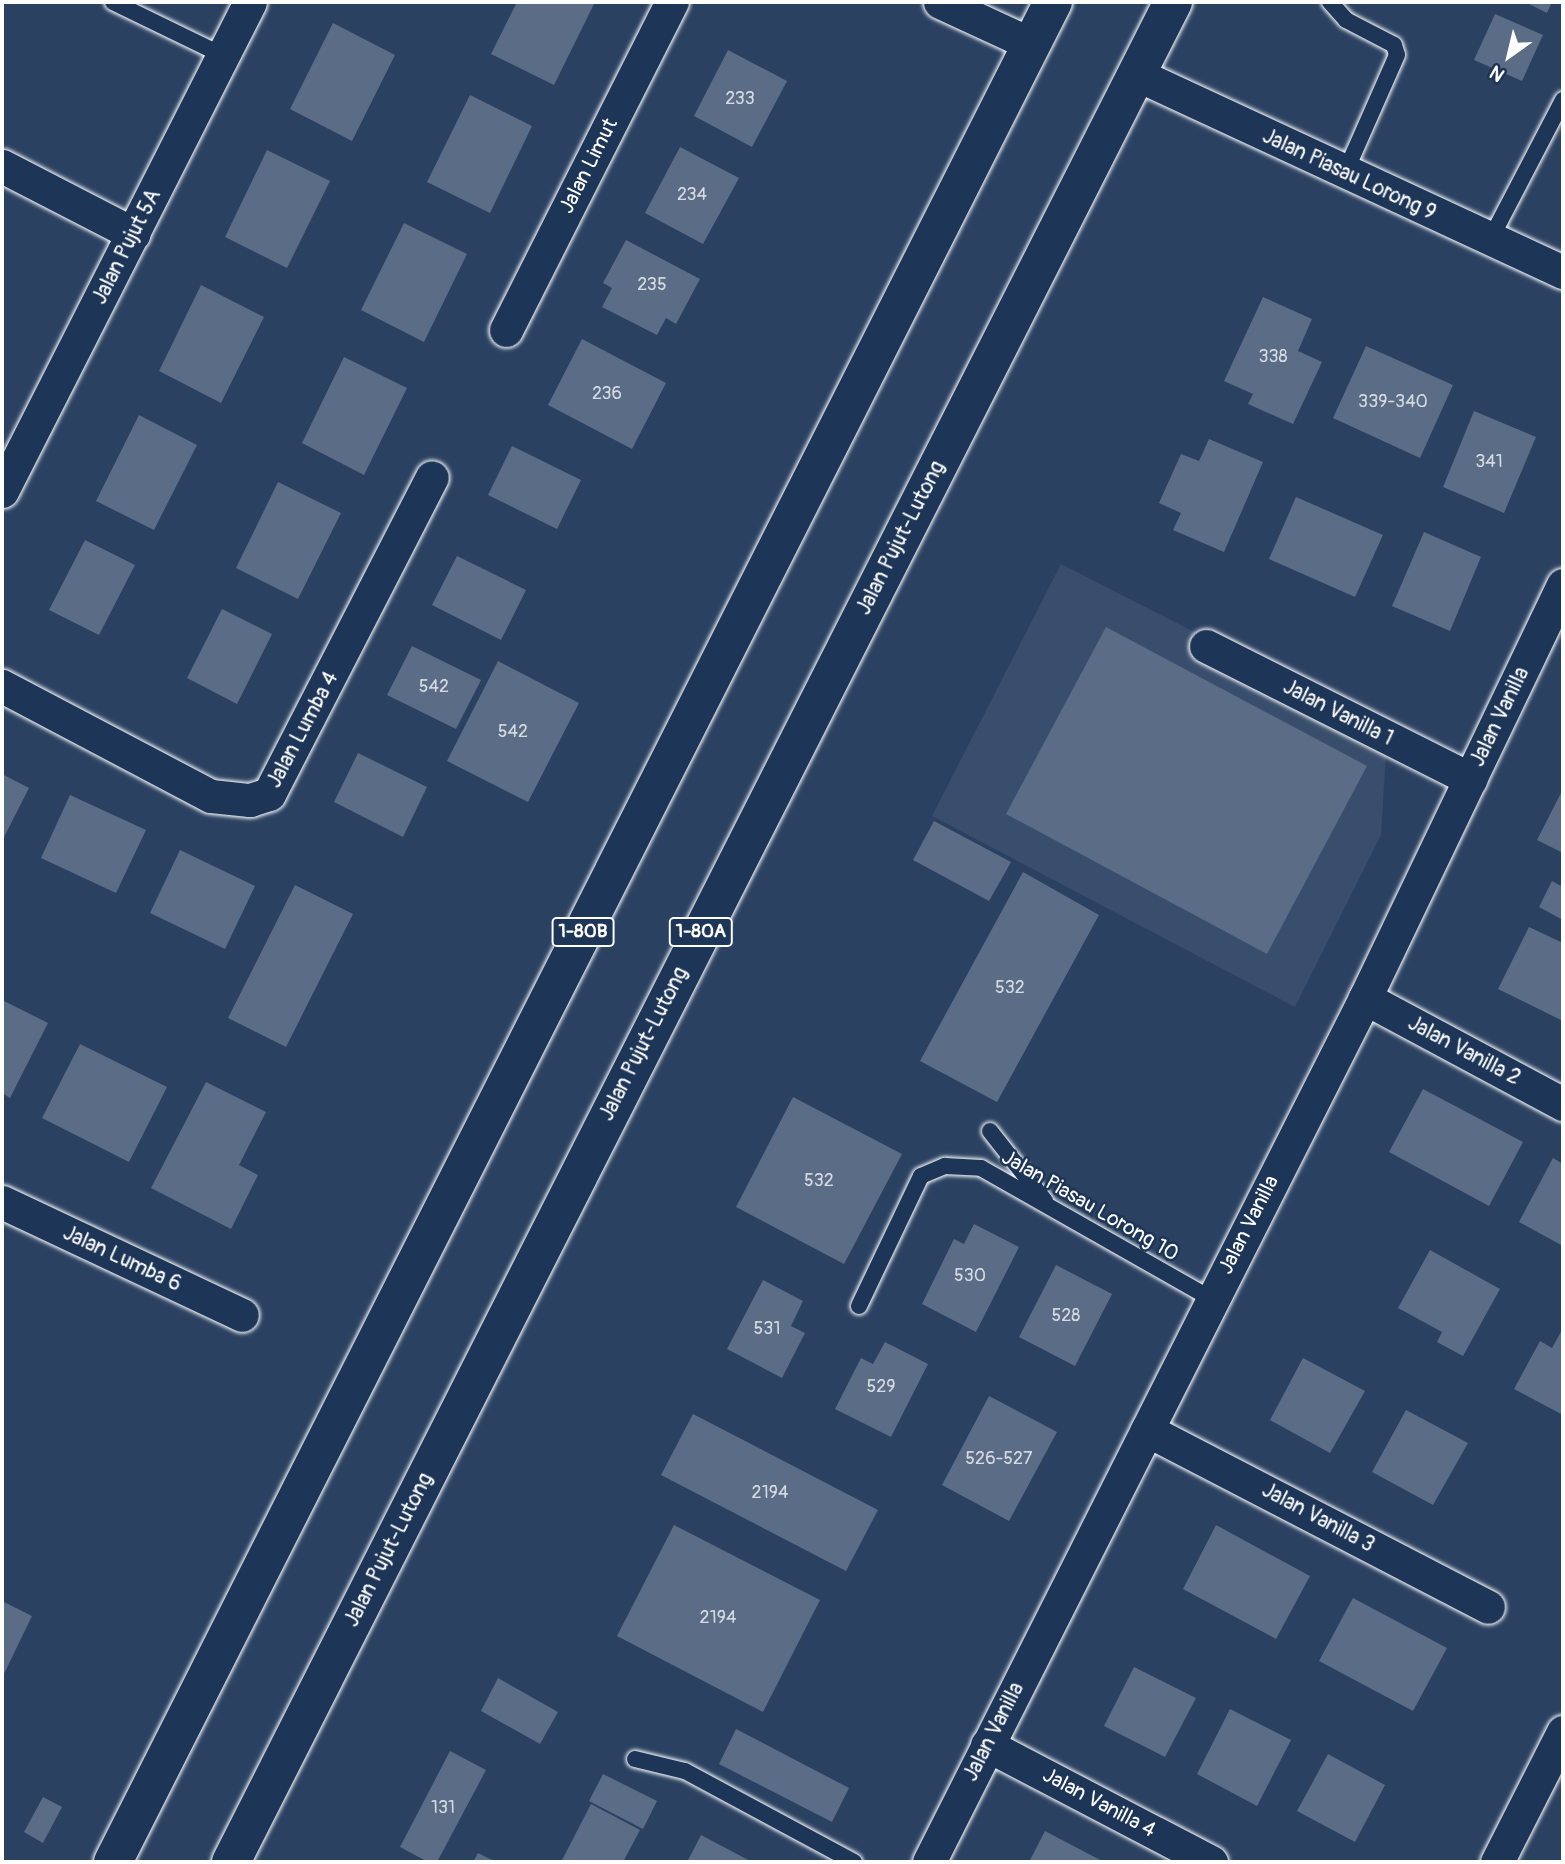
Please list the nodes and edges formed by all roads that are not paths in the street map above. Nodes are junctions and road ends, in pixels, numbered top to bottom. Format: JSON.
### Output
{"nodes":[{"id":1,"x":113,"y":2,"type":"edge"},
{"id":2,"x":250,"y":2,"type":"edge"},
{"id":3,"x":672,"y":2,"type":"edge"},
{"id":4,"x":940,"y":2,"type":"edge"},
{"id":5,"x":1053,"y":2,"type":"edge"},
{"id":6,"x":1173,"y":2,"type":"edge"},
{"id":7,"x":1331,"y":2,"type":"edge"},
{"id":8,"x":1031,"y":44,"type":"junction"},
{"id":9,"x":222,"y":55,"type":"junction"},
{"id":10,"x":1136,"y":74,"type":"junction"},
{"id":11,"x":1563,"y":100,"type":"edge"},
{"id":12,"x":2,"y":166,"type":"edge"},
{"id":13,"x":1344,"y":175,"type":"junction"},
{"id":14,"x":134,"y":234,"type":"junction"},
{"id":15,"x":1490,"y":240,"type":"junction"},
{"id":16,"x":1563,"y":272,"type":"edge"},
{"id":17,"x":506,"y":330,"type":"dead end"},
{"id":18,"x":432,"y":477,"type":"dead end"},
{"id":19,"x":2,"y":491,"type":"edge"},
{"id":20,"x":1563,"y":585,"type":"edge"},
{"id":21,"x":1206,"y":646,"type":"dead end"},
{"id":22,"x":2,"y":687,"type":"edge"},
{"id":23,"x":1470,"y":779,"type":"junction"},
{"id":24,"x":1365,"y":998,"type":"junction"},
{"id":25,"x":1563,"y":1104,"type":"edge"},
{"id":26,"x":990,"y":1131,"type":"dead end"},
{"id":27,"x":2,"y":1202,"type":"edge"},
{"id":28,"x":1050,"y":1208,"type":"junction"},
{"id":29,"x":1212,"y":1299,"type":"junction"},
{"id":30,"x":859,"y":1306,"type":"dead end"},
{"id":31,"x":242,"y":1315,"type":"dead end"},
{"id":32,"x":1147,"y":1430,"type":"junction"},
{"id":33,"x":1488,"y":1607,"type":"dead end"},
{"id":34,"x":1563,"y":1732,"type":"edge"},
{"id":35,"x":988,"y":1745,"type":"junction"},
{"id":36,"x":635,"y":1759,"type":"dead end"},
{"id":37,"x":113,"y":1862,"type":"edge"},
{"id":38,"x":232,"y":1862,"type":"edge"},
{"id":39,"x":854,"y":1862,"type":"edge"},
{"id":40,"x":929,"y":1862,"type":"edge"},
{"id":41,"x":1211,"y":1862,"type":"edge"},
{"id":42,"x":1497,"y":1862,"type":"edge"}],
"edges":[{"from":1,"to":9,"type":"lane"},
{"from":2,"to":9,"type":"street","name":"Jalan Pujut 5A"},
{"from":3,"to":17,"type":"street","name":"Jalan Limut"},
{"from":4,"to":8,"type":"street"},
{"from":5,"to":8,"type":"highway","number":"1-80B"},
{"from":6,"to":10,"type":"highway","name":"Jalan Pujut-Lutong","number":"1-80A"},
{"from":7,"to":13,"type":"lane"},
{"from":8,"to":37,"type":"highway","number":"1-80B"},
{"from":9,"to":14,"type":"street","name":"Jalan Pujut 5A"},
{"from":10,"to":13,"type":"street","name":"Jalan Piasau Lorong 9"},
{"from":10,"to":38,"type":"highway","name":"Jalan Pujut-Lutong","number":"1-80A"},
{"from":11,"to":15,"type":"lane"},
{"from":12,"to":14,"type":"street"},
{"from":13,"to":15,"type":"street","name":"Jalan Piasau Lorong 9"},
{"from":14,"to":19,"type":"street","name":"Jalan Pujut 5A"},
{"from":15,"to":16,"type":"street","name":"Jalan Piasau Lorong 9"},
{"from":18,"to":22,"type":"street","name":"Jalan Lumba 4"},
{"from":20,"to":23,"type":"street","name":"Jalan Vanilla"},
{"from":21,"to":23,"type":"street","name":"Jalan Vanilla 1"},
{"from":23,"to":24,"type":"street","name":"Jalan Vanilla"},
{"from":24,"to":25,"type":"street","name":"Jalan Vanilla 2"},
{"from":24,"to":29,"type":"street","name":"Jalan Vanilla"},
{"from":26,"to":28,"type":"lane"},
{"from":27,"to":31,"type":"street","name":"Jalan Lumba 6"},
{"from":28,"to":29,"type":"lane","name":"Jalan Piasau Lorong 10"},
{"from":28,"to":30,"type":"lane","name":"Jalan Piasau Lorong 10"},
{"from":29,"to":32,"type":"street","name":"Jalan Vanilla"},
{"from":32,"to":33,"type":"street","name":"Jalan Vanilla 3"},
{"from":32,"to":35,"type":"street","name":"Jalan Vanilla"},
{"from":34,"to":42,"type":"street"},
{"from":35,"to":40,"type":"street","name":"Jalan Vanilla"},
{"from":35,"to":41,"type":"street","name":"Jalan Vanilla 4"},
{"from":36,"to":39,"type":"lane"}]}
